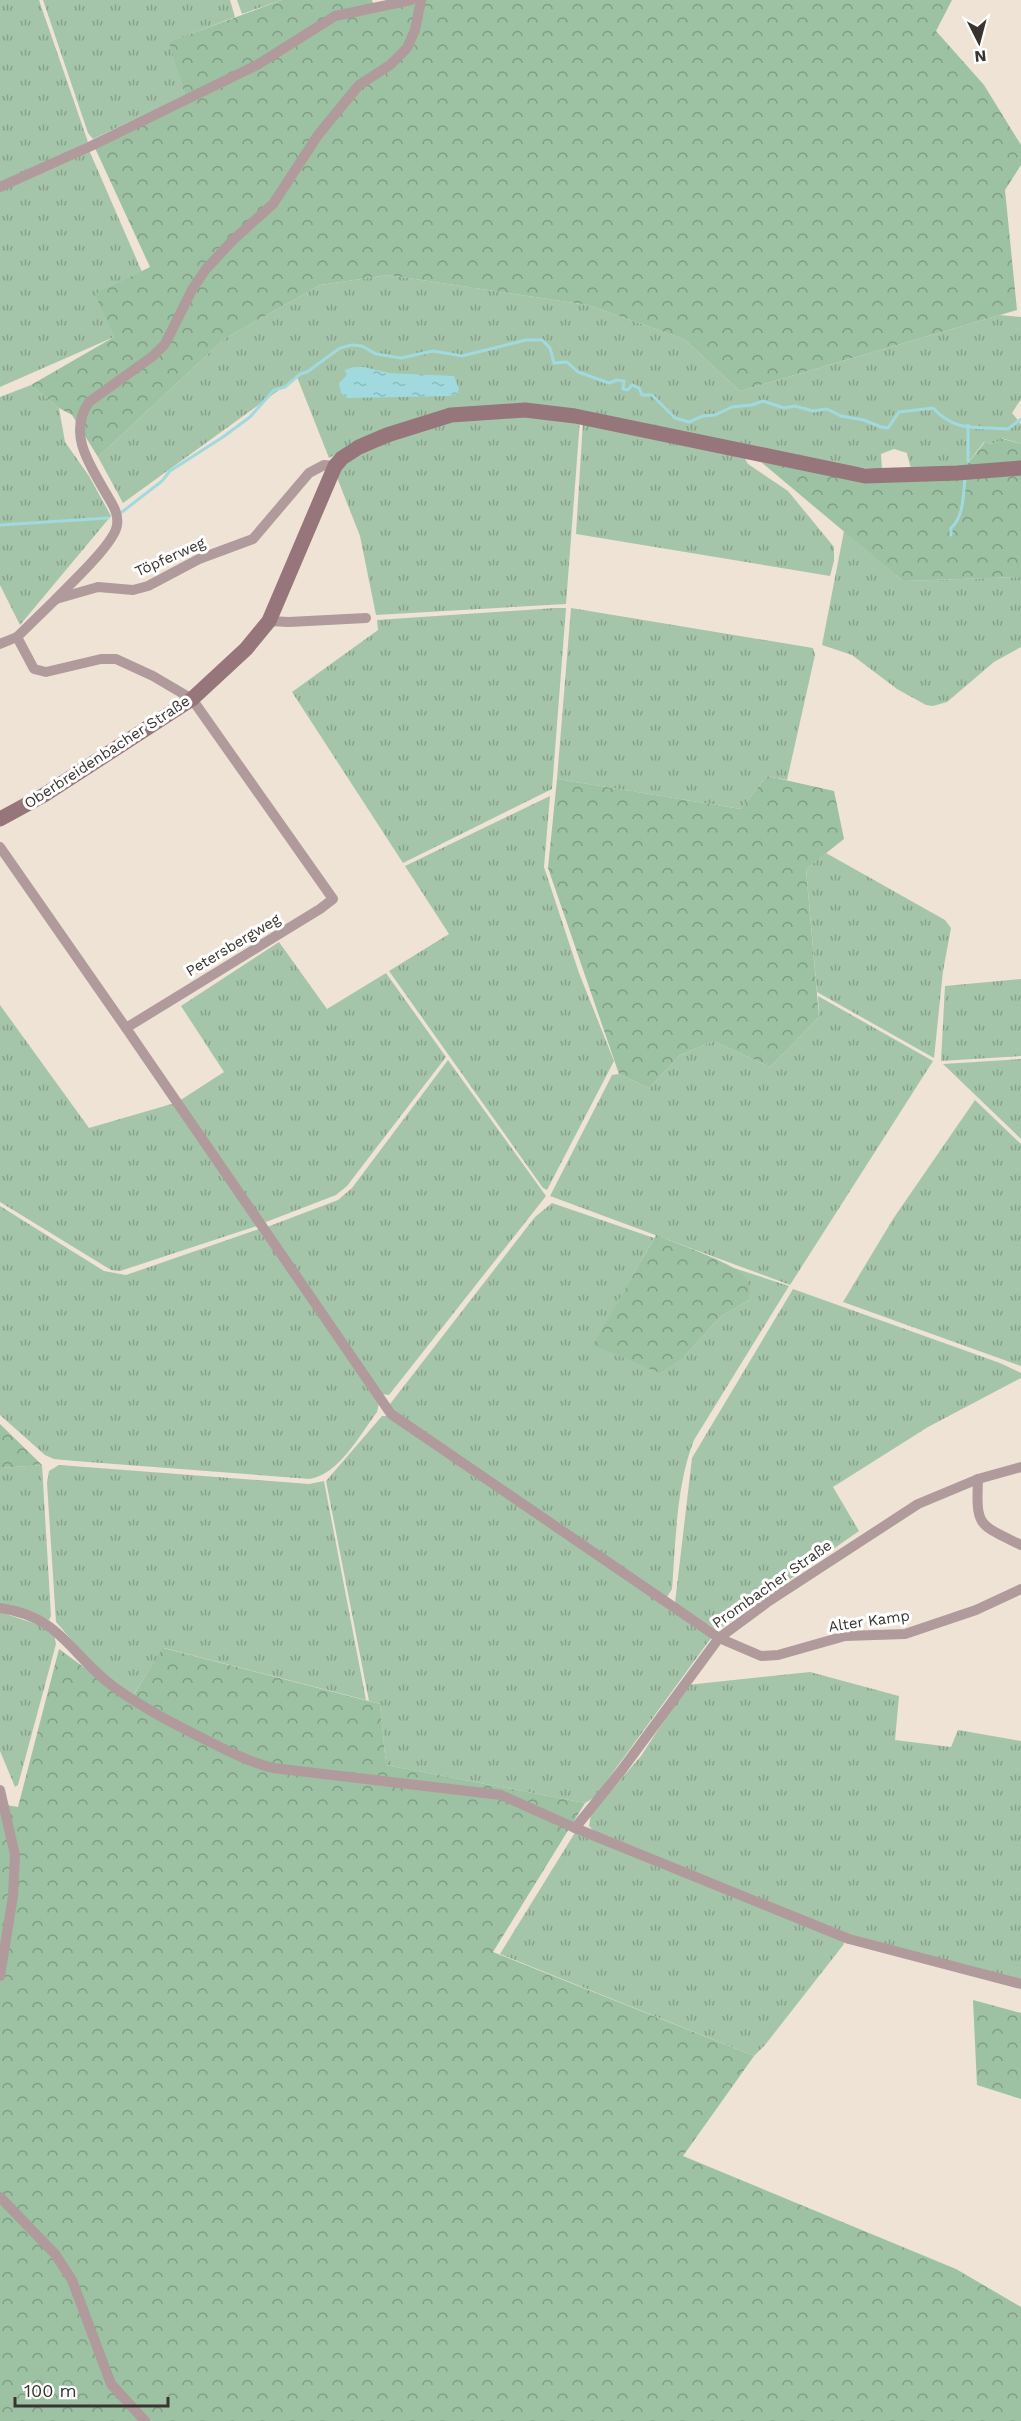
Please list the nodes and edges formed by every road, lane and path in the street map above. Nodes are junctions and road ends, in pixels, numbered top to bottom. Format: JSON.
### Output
{"nodes":[{"id":1,"x":411,"y":0,"type":"edge"},
{"id":2,"x":421,"y":0,"type":"edge"},
{"id":3,"x":0,"y":187,"type":"edge"},
{"id":4,"x":335,"y":466,"type":"junction"},
{"id":5,"x":1021,"y":468,"type":"edge"},
{"id":6,"x":56,"y":599,"type":"junction"},
{"id":7,"x":366,"y":618,"type":"dead end"},
{"id":8,"x":269,"y":621,"type":"junction"},
{"id":9,"x":17,"y":637,"type":"junction"},
{"id":10,"x":0,"y":644,"type":"edge"},
{"id":11,"x":192,"y":699,"type":"junction"},
{"id":12,"x":0,"y":819,"type":"edge"},
{"id":13,"x":0,"y":847,"type":"edge"},
{"id":14,"x":126,"y":1028,"type":"junction"},
{"id":15,"x":1021,"y":1467,"type":"edge"},
{"id":16,"x":978,"y":1479,"type":"junction"},
{"id":17,"x":1021,"y":1545,"type":"edge"},
{"id":18,"x":1021,"y":1589,"type":"edge"},
{"id":19,"x":0,"y":1608,"type":"edge"},
{"id":20,"x":719,"y":1638,"type":"junction"},
{"id":21,"x":0,"y":1790,"type":"edge"},
{"id":22,"x":575,"y":1828,"type":"junction"},
{"id":23,"x":0,"y":1976,"type":"edge"},
{"id":24,"x":1021,"y":1984,"type":"edge"},
{"id":25,"x":0,"y":2197,"type":"edge"},
{"id":26,"x":145,"y":2421,"type":"edge"}],
"edges":[{"from":1,"to":3,"type":"street"},
{"from":2,"to":6,"type":"street"},
{"from":4,"to":5,"type":"street"},
{"from":4,"to":6,"type":"street","name":"Töpferweg"},
{"from":4,"to":8,"type":"street","name":"Oberbreidenbacher Straße"},
{"from":6,"to":9,"type":"street","name":"Töpferweg"},
{"from":7,"to":8,"type":"street"},
{"from":8,"to":11,"type":"street","name":"Oberbreidenbacher Straße"},
{"from":9,"to":10,"type":"street","name":"Töpferweg"},
{"from":9,"to":11,"type":"street"},
{"from":11,"to":12,"type":"street","name":"Oberbreidenbacher Straße"},
{"from":11,"to":14,"type":"street","name":"Petersbergweg"},
{"from":13,"to":14,"type":"street"},
{"from":14,"to":20,"type":"street","name":"Alter Kamp"},
{"from":15,"to":16,"type":"street","name":"Prombacher Straße"},
{"from":16,"to":17,"type":"street"},
{"from":16,"to":20,"type":"street","name":"Prombacher Straße"},
{"from":18,"to":20,"type":"street","name":"Alter Kamp"},
{"from":19,"to":22,"type":"street"},
{"from":20,"to":22,"type":"street","name":"Prombacher Straße"},
{"from":21,"to":23,"type":"street"},
{"from":22,"to":24,"type":"street"},
{"from":25,"to":26,"type":"street"}]}
